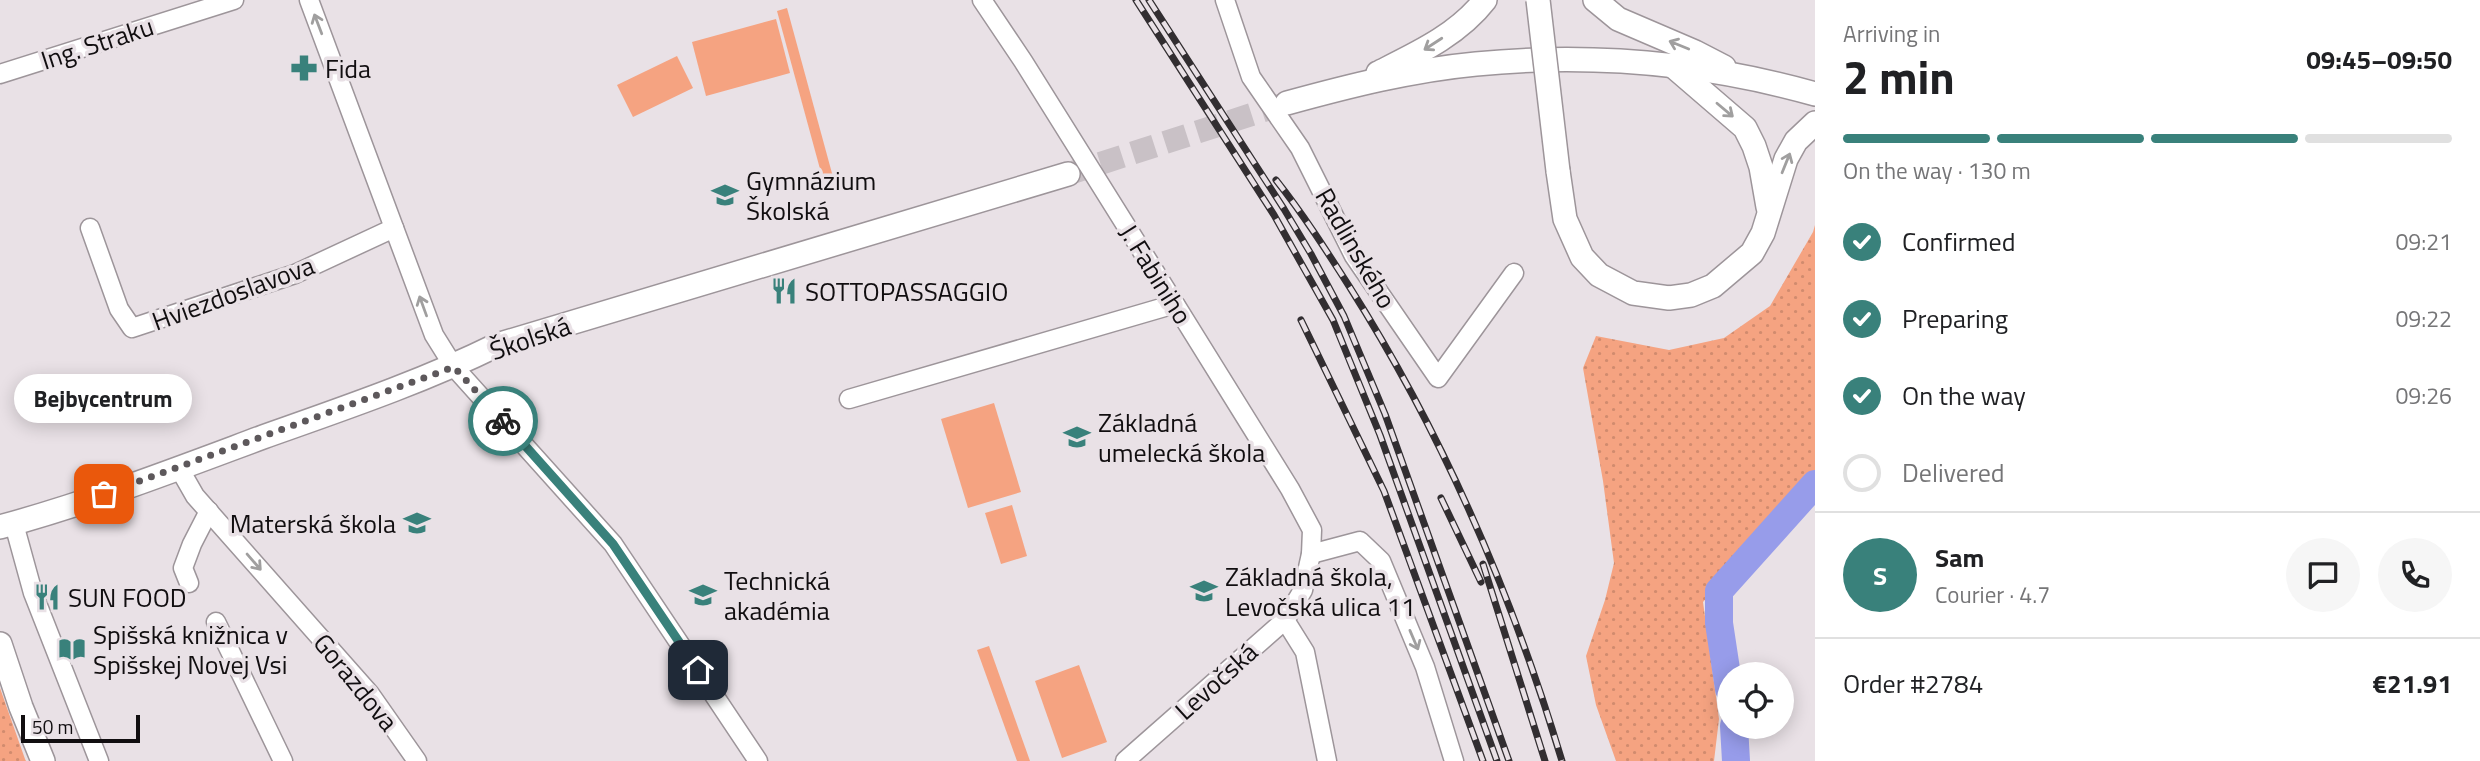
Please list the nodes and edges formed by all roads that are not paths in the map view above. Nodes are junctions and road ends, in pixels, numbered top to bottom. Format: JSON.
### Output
{"nodes":[{"id":1,"x":234,"y":0,"type":"edge"},
{"id":2,"x":309,"y":0,"type":"edge"},
{"id":3,"x":982,"y":0,"type":"edge"},
{"id":4,"x":1225,"y":0,"type":"edge"},
{"id":5,"x":1485,"y":0,"type":"edge"},
{"id":6,"x":1538,"y":0,"type":"edge"},
{"id":7,"x":1595,"y":0,"type":"edge"},
{"id":8,"x":1673,"y":66,"type":"junction"},
{"id":9,"x":0,"y":74,"type":"edge"},
{"id":10,"x":1740,"y":75,"type":"junction"},
{"id":11,"x":1353,"y":85,"type":"junction"},
{"id":12,"x":1815,"y":94,"type":"edge"},
{"id":13,"x":1287,"y":103,"type":"tunnel mouth"},
{"id":14,"x":1815,"y":122,"type":"edge"},
{"id":15,"x":1068,"y":174,"type":"tunnel mouth"},
{"id":16,"x":1769,"y":210,"type":"junction"},
{"id":17,"x":90,"y":228,"type":"dead end"},
{"id":18,"x":394,"y":228,"type":"junction"},
{"id":19,"x":1514,"y":273,"type":"dead end"},
{"id":20,"x":1175,"y":304,"type":"junction"},
{"id":21,"x":454,"y":367,"type":"junction"},
{"id":22,"x":849,"y":399,"type":"dead end"},
{"id":23,"x":179,"y":468,"type":"junction"},
{"id":24,"x":209,"y":511,"type":"junction"},
{"id":25,"x":7,"y":526,"type":"edge"},
{"id":26,"x":1311,"y":554,"type":"junction"},
{"id":27,"x":189,"y":583,"type":"dead end"},
{"id":28,"x":1285,"y":620,"type":"junction"},
{"id":29,"x":216,"y":622,"type":"dead end"},
{"id":30,"x":0,"y":644,"type":"edge"},
{"id":31,"x":43,"y":761,"type":"edge"},
{"id":32,"x":99,"y":761,"type":"edge"},
{"id":33,"x":283,"y":761,"type":"edge"},
{"id":34,"x":417,"y":761,"type":"edge"},
{"id":35,"x":758,"y":761,"type":"edge"},
{"id":36,"x":1125,"y":761,"type":"edge"},
{"id":37,"x":1328,"y":761,"type":"edge"},
{"id":38,"x":1454,"y":761,"type":"edge"}],
"edges":[{"from":1,"to":9,"type":"street","name":"Ing. Straku"},
{"from":18,"to":2,"type":"street","one_way":true},
{"from":3,"to":20,"type":"street","name":"J. Fabiniho"},
{"from":4,"to":19,"type":"street","name":"Radlinského"},
{"from":5,"to":11,"type":"main road","one_way":true},
{"from":6,"to":16,"type":"main road","bridge":true},
{"from":10,"to":7,"type":"main road","one_way":true},
{"from":8,"to":10,"type":"main road"},
{"from":8,"to":11,"type":"main road"},
{"from":8,"to":16,"type":"main road","one_way":true},
{"from":10,"to":12,"type":"main road"},
{"from":11,"to":13,"type":"main road"},
{"from":16,"to":14,"type":"main road","one_way":true},
{"from":15,"to":21,"type":"main road","name":"Školská"},
{"from":17,"to":18,"type":"street","name":"Hviezdoslavova"},
{"from":21,"to":18,"type":"street","one_way":true},
{"from":20,"to":22,"type":"street"},
{"from":20,"to":26,"type":"street","name":"J. Fabiniho"},
{"from":21,"to":23,"type":"main road","name":"Školská"},
{"from":21,"to":35,"type":"street"},
{"from":23,"to":24,"type":"street","name":"Gorazdova"},
{"from":23,"to":25,"type":"main road","name":"Školská"},
{"from":24,"to":27,"type":"street"},
{"from":24,"to":34,"type":"street","name":"Gorazdova","one_way":true},
{"from":25,"to":32,"type":"street"},
{"from":26,"to":28,"type":"street","name":"Levočská"},
{"from":26,"to":38,"type":"street","one_way":true},
{"from":28,"to":36,"type":"street","name":"Levočská"},
{"from":28,"to":37,"type":"street"},
{"from":29,"to":33,"type":"street"},
{"from":30,"to":31,"type":"main road"}]}
